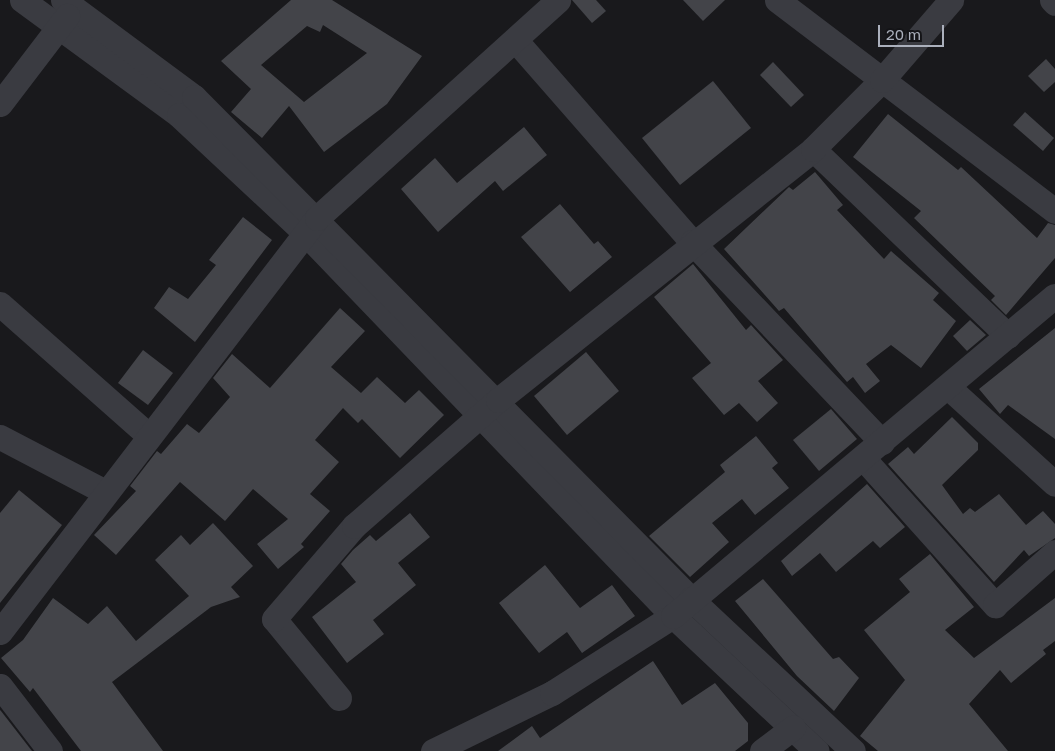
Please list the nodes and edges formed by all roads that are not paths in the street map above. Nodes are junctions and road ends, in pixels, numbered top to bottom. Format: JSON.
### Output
{"nodes":[{"id":1,"x":22,"y":0,"type":"edge"},
{"id":2,"x":558,"y":0,"type":"edge"},
{"id":3,"x":777,"y":0,"type":"edge"},
{"id":4,"x":951,"y":0,"type":"edge"},
{"id":5,"x":72,"y":3,"type":"edge"},
{"id":6,"x":58,"y":28,"type":"junction"},
{"id":7,"x":517,"y":42,"type":"junction"},
{"id":8,"x":882,"y":80,"type":"junction"},
{"id":9,"x":0,"y":104,"type":"edge"},
{"id":10,"x":813,"y":150,"type":"junction"},
{"id":11,"x":1055,"y":211,"type":"edge"},
{"id":12,"x":312,"y":226,"type":"junction"},
{"id":13,"x":692,"y":242,"type":"junction"},
{"id":14,"x":1055,"y":296,"type":"edge"},
{"id":15,"x":0,"y":304,"type":"edge"},
{"id":16,"x":1008,"y":336,"type":"junction"},
{"id":17,"x":948,"y":387,"type":"junction"},
{"id":18,"x":489,"y":408,"type":"junction"},
{"id":19,"x":149,"y":436,"type":"junction"},
{"id":20,"x":0,"y":437,"type":"edge"},
{"id":21,"x":882,"y":442,"type":"junction"},
{"id":22,"x":863,"y":458,"type":"junction"},
{"id":23,"x":1055,"y":484,"type":"edge"},
{"id":24,"x":105,"y":492,"type":"junction"},
{"id":25,"x":1055,"y":552,"type":"edge"},
{"id":26,"x":691,"y":599,"type":"junction"},
{"id":27,"x":674,"y":616,"type":"junction"},
{"id":28,"x":0,"y":632,"type":"edge"},
{"id":29,"x":0,"y":686,"type":"edge"},
{"id":30,"x":339,"y":698,"type":"dead end"},
{"id":31,"x":793,"y":728,"type":"junction"},
{"id":32,"x":50,"y":751,"type":"edge"},
{"id":33,"x":435,"y":751,"type":"edge"},
{"id":34,"x":762,"y":751,"type":"edge"},
{"id":35,"x":817,"y":751,"type":"edge"},
{"id":36,"x":853,"y":751,"type":"edge"}],
"edges":[{"from":1,"to":6,"type":"street"},
{"from":2,"to":7,"type":"street"},
{"from":3,"to":8,"type":"street"},
{"from":4,"to":8,"type":"street"},
{"from":5,"to":6,"type":"street"},
{"from":5,"to":12,"type":"street"},
{"from":6,"to":9,"type":"street"},
{"from":6,"to":12,"type":"street"},
{"from":7,"to":12,"type":"street"},
{"from":7,"to":13,"type":"street"},
{"from":8,"to":10,"type":"street"},
{"from":8,"to":11,"type":"street"},
{"from":10,"to":13,"type":"street"},
{"from":10,"to":16,"type":"street"},
{"from":12,"to":18,"type":"street"},
{"from":12,"to":19,"type":"street"},
{"from":13,"to":18,"type":"street"},
{"from":13,"to":21,"type":"street"},
{"from":14,"to":16,"type":"street"},
{"from":15,"to":19,"type":"street"},
{"from":16,"to":17,"type":"street"},
{"from":17,"to":21,"type":"street"},
{"from":17,"to":23,"type":"street"},
{"from":18,"to":26,"type":"street"},
{"from":18,"to":27,"type":"street"},
{"from":18,"to":30,"type":"street"},
{"from":19,"to":24,"type":"street"},
{"from":20,"to":24,"type":"street"},
{"from":21,"to":22,"type":"street"},
{"from":22,"to":25,"type":"street"},
{"from":22,"to":26,"type":"street"},
{"from":24,"to":28,"type":"street"},
{"from":26,"to":27,"type":"street"},
{"from":26,"to":36,"type":"street"},
{"from":27,"to":31,"type":"street"},
{"from":27,"to":33,"type":"street"},
{"from":29,"to":32,"type":"street"},
{"from":31,"to":34,"type":"street"},
{"from":31,"to":35,"type":"street"}]}
